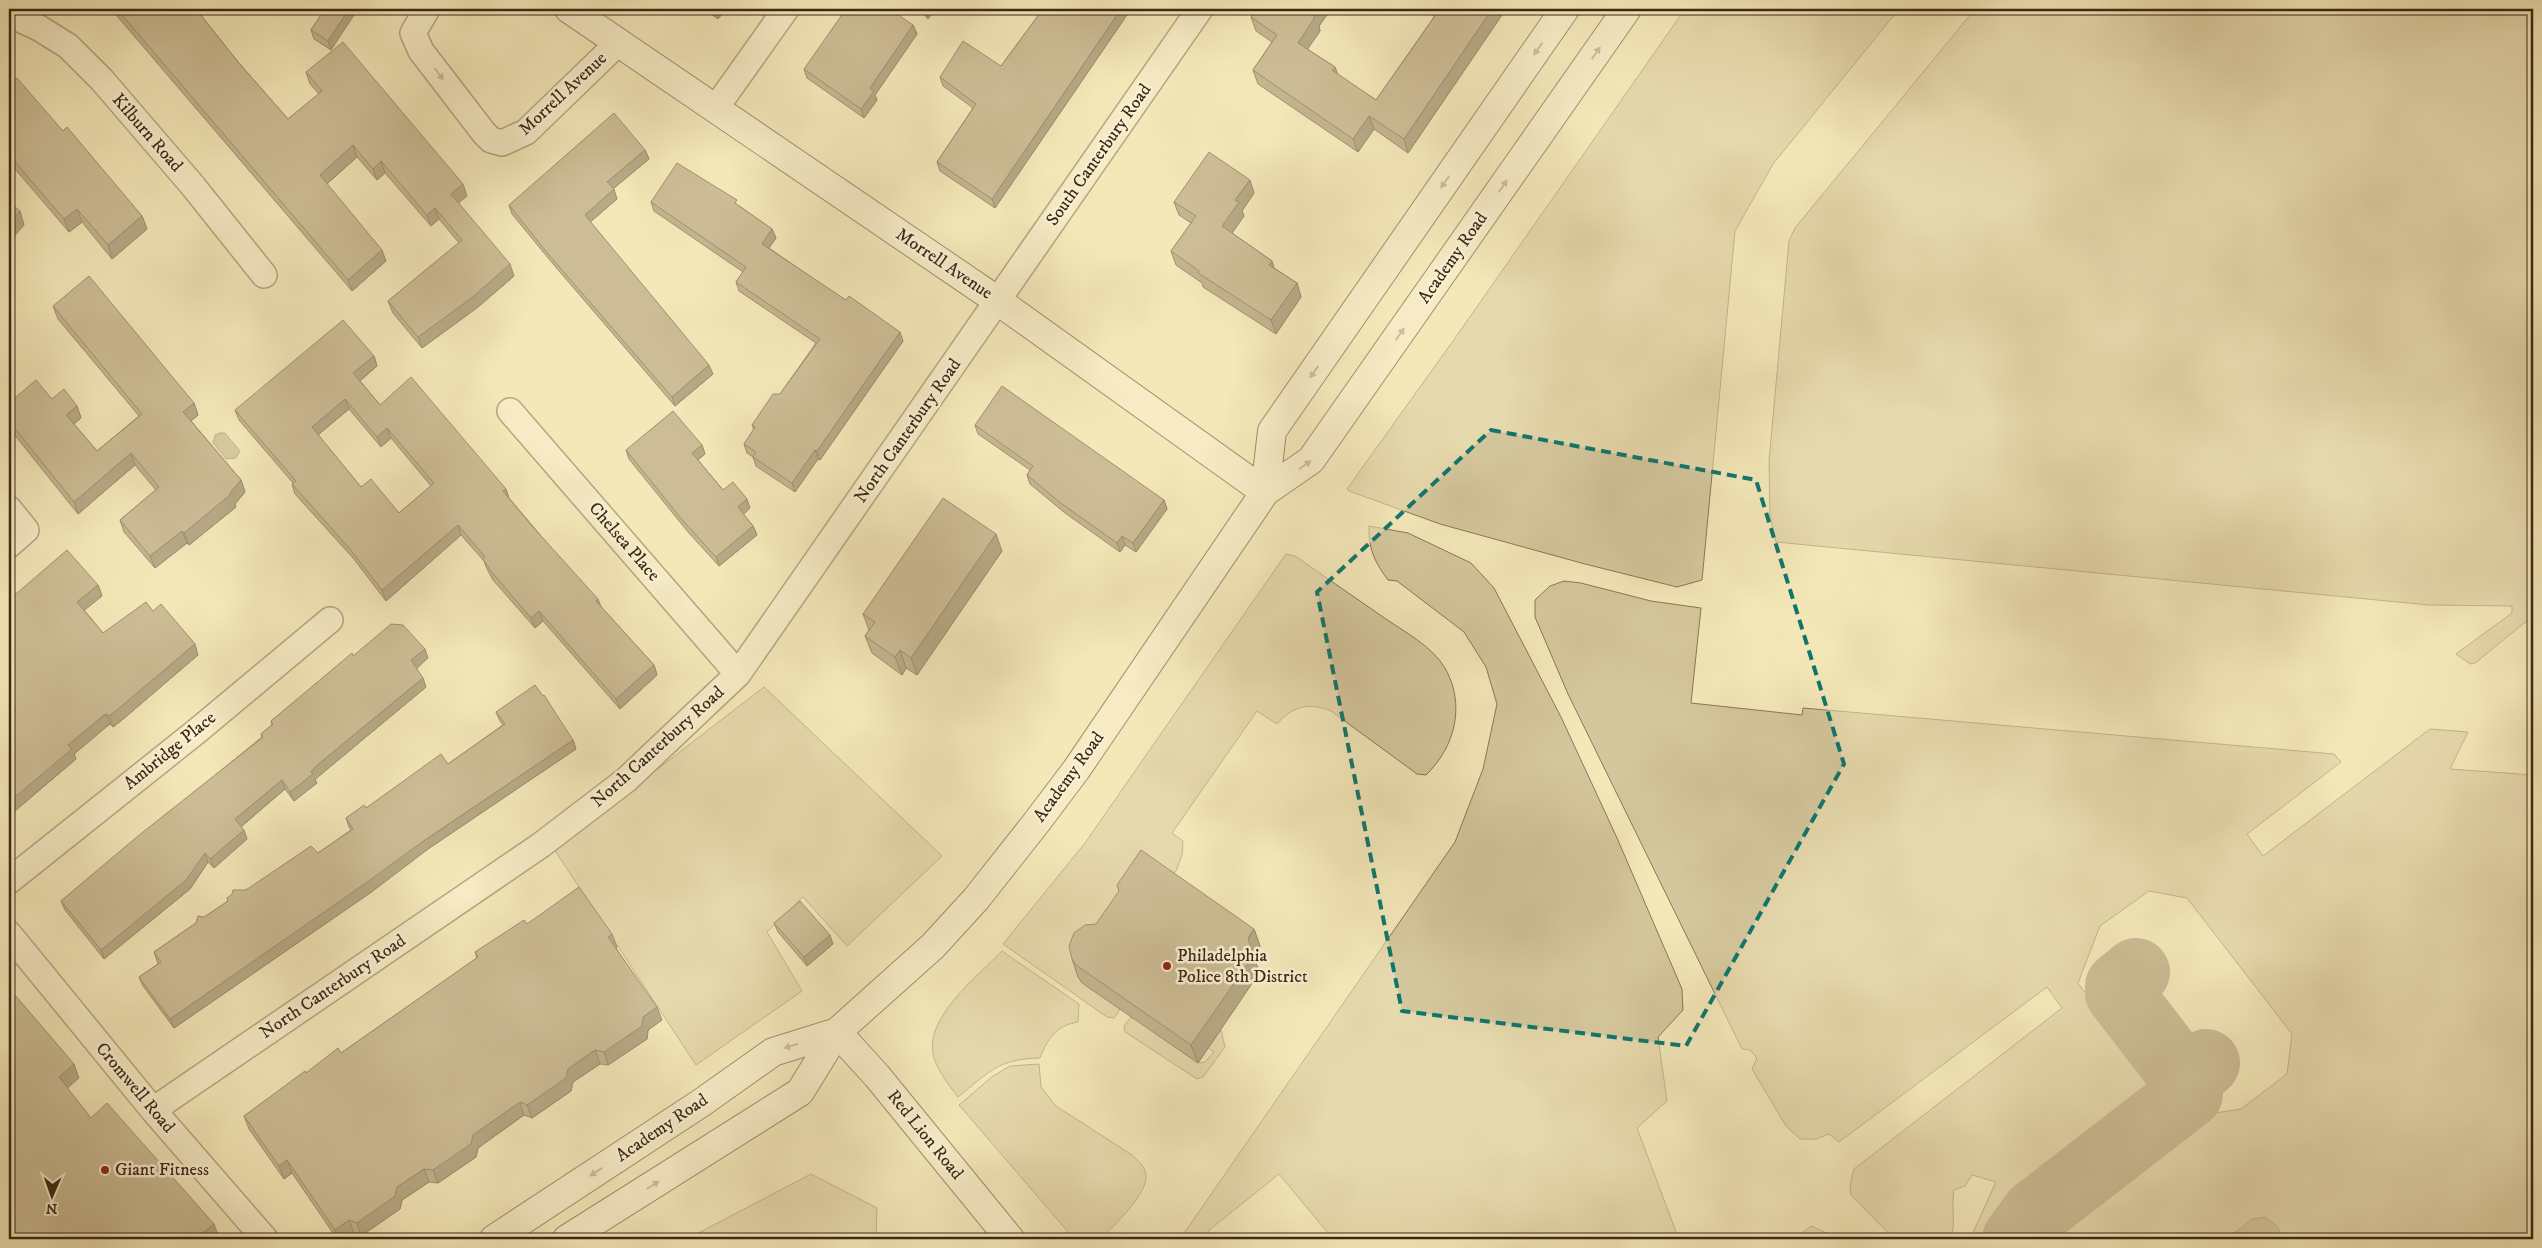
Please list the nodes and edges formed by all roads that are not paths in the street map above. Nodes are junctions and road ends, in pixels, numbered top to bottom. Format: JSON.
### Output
{"nodes":[{"id":1,"x":426,"y":9,"type":"edge"},
{"id":2,"x":569,"y":9,"type":"edge"},
{"id":3,"x":786,"y":9,"type":"edge"},
{"id":4,"x":1200,"y":9,"type":"edge"},
{"id":5,"x":1565,"y":9,"type":"edge"},
{"id":6,"x":1627,"y":9,"type":"edge"},
{"id":7,"x":9,"y":14,"type":"edge"},
{"id":8,"x":618,"y":43,"type":"junction"},
{"id":9,"x":715,"y":109,"type":"junction"},
{"id":10,"x":264,"y":276,"type":"dead end"},
{"id":11,"x":998,"y":301,"type":"junction"},
{"id":12,"x":510,"y":410,"type":"dead end"},
{"id":13,"x":1265,"y":492,"type":"junction"},
{"id":14,"x":9,"y":510,"type":"edge"},
{"id":15,"x":9,"y":545,"type":"edge"},
{"id":16,"x":330,"y":620,"type":"dead end"},
{"id":17,"x":738,"y":674,"type":"junction"},
{"id":18,"x":9,"y":880,"type":"edge"},
{"id":19,"x":9,"y":934,"type":"edge"},
{"id":20,"x":837,"y":1032,"type":"junction"},
{"id":21,"x":153,"y":1110,"type":"junction"},
{"id":22,"x":264,"y":1239,"type":"edge"},
{"id":23,"x":494,"y":1239,"type":"edge"},
{"id":24,"x":567,"y":1239,"type":"edge"},
{"id":25,"x":1010,"y":1239,"type":"edge"}],
"edges":[{"from":1,"to":8,"type":"street","name":"Morrell Avenue","one_way":true},
{"from":2,"to":8,"type":"main road","name":"Morrell Avenue"},
{"from":3,"to":9,"type":"street"},
{"from":4,"to":11,"type":"street","name":"South Canterbury Road"},
{"from":5,"to":13,"type":"main road","name":"Academy Road","one_way":true},
{"from":13,"to":6,"type":"main road","name":"Academy Road","one_way":true},
{"from":7,"to":10,"type":"street","name":"Kilburn Road"},
{"from":8,"to":9,"type":"main road","name":"Morrell Avenue"},
{"from":9,"to":11,"type":"main road","name":"Morrell Avenue"},
{"from":11,"to":13,"type":"main road","name":"Morrell Avenue"},
{"from":11,"to":17,"type":"street","name":"North Canterbury Road"},
{"from":12,"to":17,"type":"street","name":"Chelsea Place"},
{"from":13,"to":20,"type":"main road","name":"Academy Road"},
{"from":14,"to":15,"type":"street"},
{"from":16,"to":18,"type":"street","name":"Ambridge Place"},
{"from":17,"to":21,"type":"street","name":"North Canterbury Road"},
{"from":19,"to":21,"type":"street","name":"Cromwell Road"},
{"from":20,"to":23,"type":"main road","name":"Academy Road","one_way":true},
{"from":24,"to":20,"type":"main road","name":"Academy Road","one_way":true},
{"from":20,"to":25,"type":"main road","name":"Red Lion Road"},
{"from":21,"to":22,"type":"street","name":"Cromwell Road"}]}
